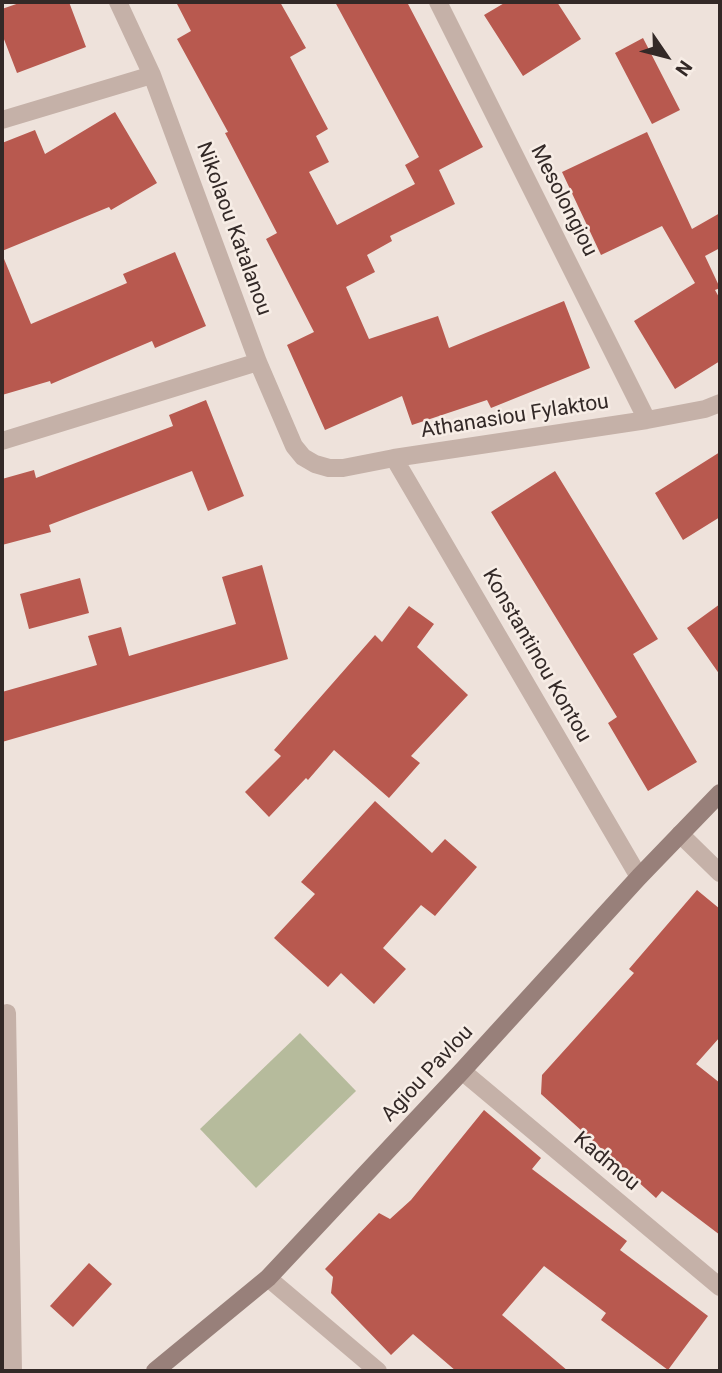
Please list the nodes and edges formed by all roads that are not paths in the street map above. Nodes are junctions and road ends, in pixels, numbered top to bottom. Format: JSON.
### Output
{"nodes":[{"id":1,"x":118,"y":2,"type":"edge"},
{"id":2,"x":438,"y":2,"type":"edge"},
{"id":3,"x":152,"y":75,"type":"junction"},
{"id":4,"x":2,"y":120,"type":"edge"},
{"id":5,"x":258,"y":362,"type":"junction"},
{"id":6,"x":720,"y":403,"type":"edge"},
{"id":7,"x":647,"y":420,"type":"junction"},
{"id":8,"x":2,"y":441,"type":"edge"},
{"id":9,"x":394,"y":458,"type":"junction"},
{"id":10,"x":316,"y":464,"type":"joint"},
{"id":11,"x":720,"y":793,"type":"edge"},
{"id":12,"x":680,"y":834,"type":"junction"},
{"id":13,"x":720,"y":873,"type":"edge"},
{"id":14,"x":639,"y":877,"type":"junction"},
{"id":15,"x":7,"y":1013,"type":"dead end"},
{"id":16,"x":462,"y":1071,"type":"junction"},
{"id":17,"x":268,"y":1278,"type":"junction"},
{"id":18,"x":720,"y":1287,"type":"edge"},
{"id":19,"x":9,"y":1367,"type":"edge"},
{"id":20,"x":155,"y":1371,"type":"edge"},
{"id":21,"x":378,"y":1371,"type":"edge"}],
"edges":[{"from":1,"to":3,"type":"street","name":"Nikolaou Katalanou"},
{"from":2,"to":7,"type":"street","name":"Mesolongiou"},
{"from":3,"to":4,"type":"street"},
{"from":3,"to":5,"type":"street","name":"Nikolaou Katalanou"},
{"from":5,"to":8,"type":"street"},
{"from":5,"to":10,"type":"street","name":"Nikolaou Katalanou"},
{"from":6,"to":7,"type":"street","name":"Athanasiou Fylaktou"},
{"from":7,"to":9,"type":"street","name":"Athanasiou Fylaktou"},
{"from":9,"to":10,"type":"street","name":"Athanasiou Fylaktou"},
{"from":9,"to":14,"type":"street","name":"Konstantinou Kontou"},
{"from":11,"to":12,"type":"main road","name":"Agiou Pavlou"},
{"from":12,"to":13,"type":"street"},
{"from":12,"to":14,"type":"main road","name":"Agiou Pavlou"},
{"from":14,"to":16,"type":"main road","name":"Agiou Pavlou"},
{"from":15,"to":19,"type":"street"},
{"from":16,"to":17,"type":"main road","name":"Agiou Pavlou"},
{"from":16,"to":18,"type":"street","name":"Kadmou"},
{"from":17,"to":20,"type":"main road","name":"Agiou Pavlou"},
{"from":17,"to":21,"type":"street"}]}
